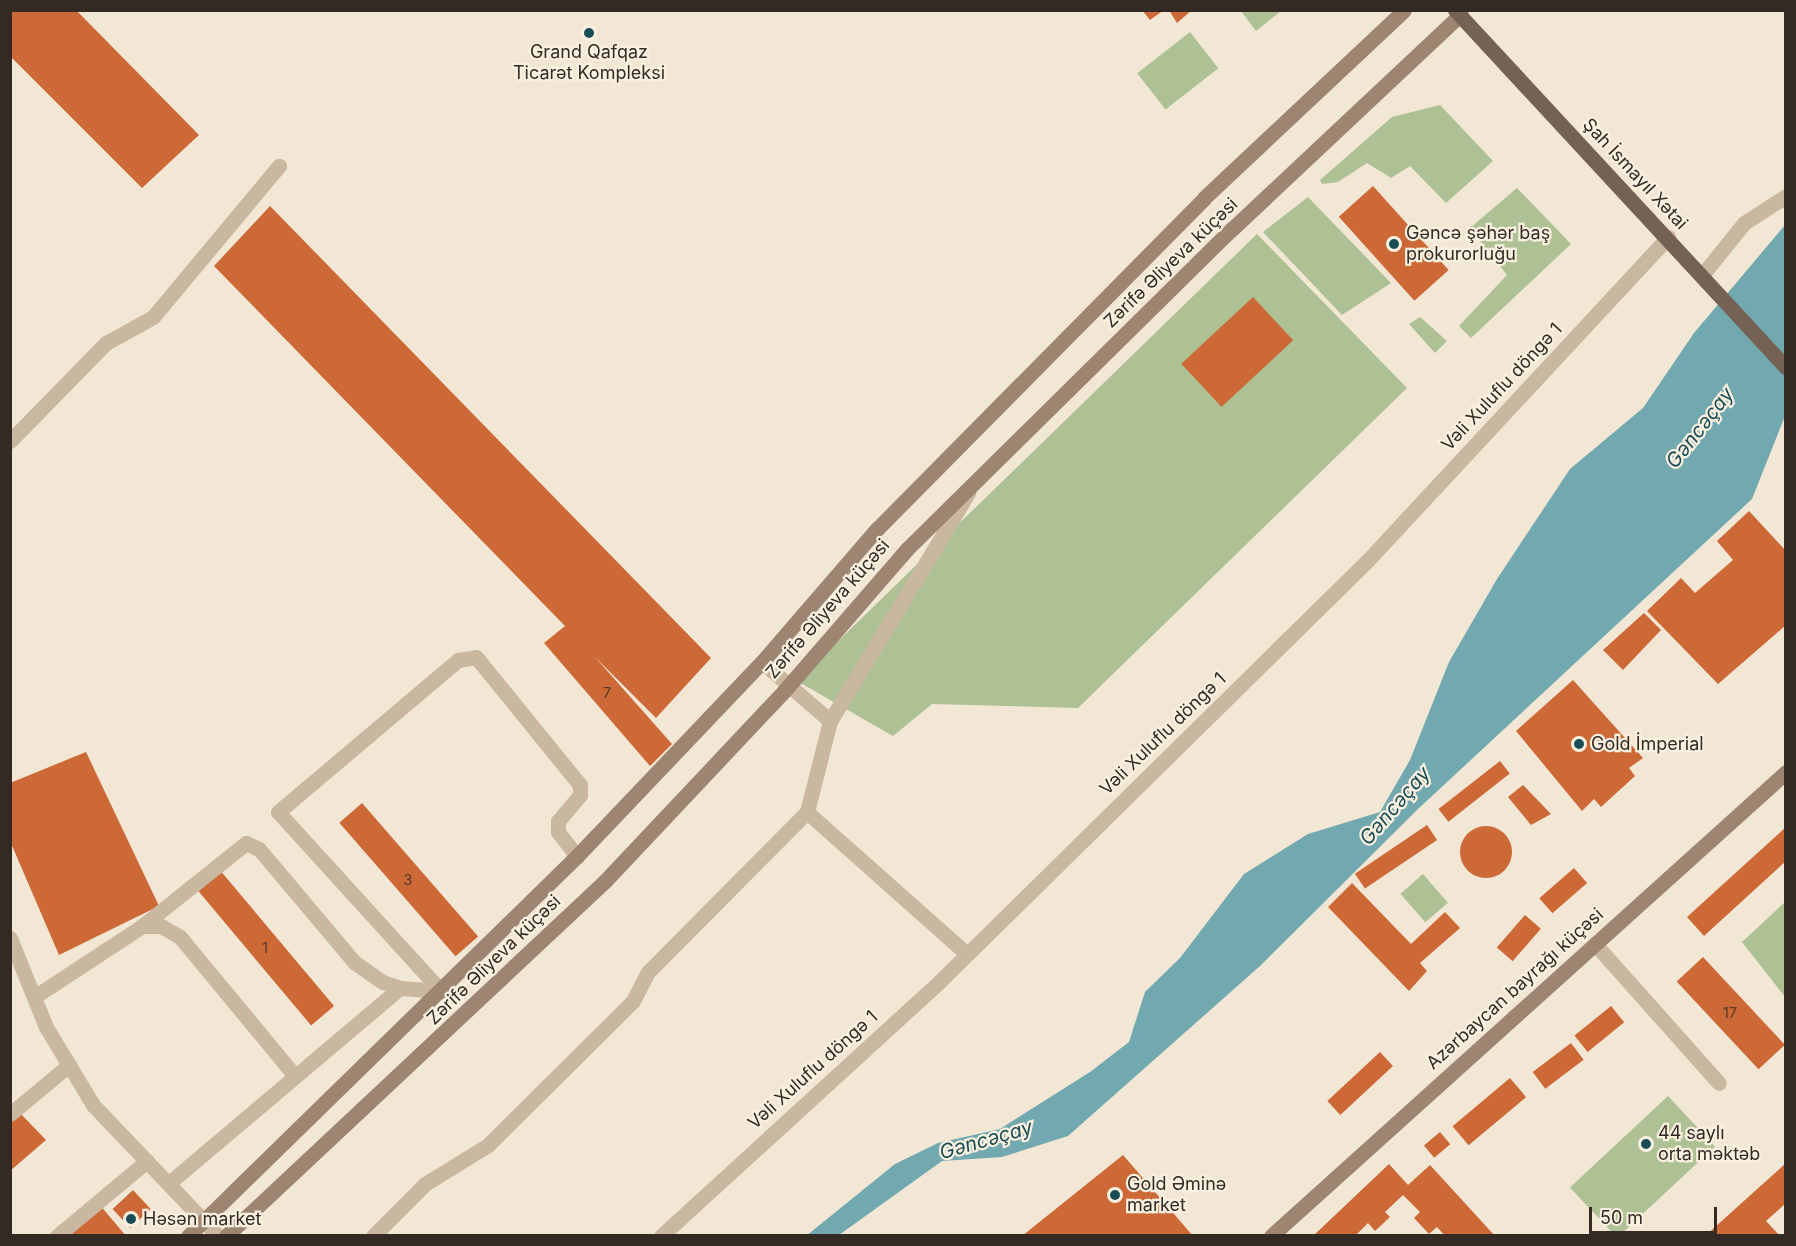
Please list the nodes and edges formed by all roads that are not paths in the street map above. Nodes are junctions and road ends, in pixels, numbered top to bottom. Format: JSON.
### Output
{"nodes":[{"id":1,"x":1404,"y":10,"type":"edge"},
{"id":2,"x":1458,"y":12,"type":"edge"},
{"id":3,"x":279,"y":166,"type":"dead end"},
{"id":4,"x":1785,"y":196,"type":"edge"},
{"id":5,"x":1668,"y":237,"type":"junction"},
{"id":6,"x":1703,"y":274,"type":"junction"},
{"id":7,"x":1785,"y":367,"type":"edge"},
{"id":8,"x":10,"y":441,"type":"edge"},
{"id":9,"x":974,"y":483,"type":"junction"},
{"id":10,"x":762,"y":662,"type":"junction"},
{"id":11,"x":789,"y":684,"type":"junction"},
{"id":12,"x":830,"y":721,"type":"junction"},
{"id":13,"x":1785,"y":772,"type":"edge"},
{"id":14,"x":807,"y":812,"type":"junction"},
{"id":15,"x":577,"y":856,"type":"junction"},
{"id":16,"x":142,"y":926,"type":"junction"},
{"id":17,"x":1595,"y":944,"type":"junction"},
{"id":18,"x":12,"y":946,"type":"edge"},
{"id":19,"x":967,"y":954,"type":"junction"},
{"id":20,"x":400,"y":988,"type":"junction"},
{"id":21,"x":441,"y":991,"type":"junction"},
{"id":22,"x":34,"y":997,"type":"junction"},
{"id":23,"x":69,"y":1065,"type":"junction"},
{"id":24,"x":295,"y":1076,"type":"junction"},
{"id":25,"x":1719,"y":1083,"type":"dead end"},
{"id":26,"x":10,"y":1114,"type":"edge"},
{"id":27,"x":147,"y":1161,"type":"junction"},
{"id":28,"x":169,"y":1183,"type":"junction"},
{"id":29,"x":205,"y":1221,"type":"junction"},
{"id":30,"x":57,"y":1236,"type":"edge"},
{"id":31,"x":188,"y":1236,"type":"edge"},
{"id":32,"x":218,"y":1236,"type":"edge"},
{"id":33,"x":226,"y":1236,"type":"edge"},
{"id":34,"x":373,"y":1236,"type":"edge"},
{"id":35,"x":661,"y":1236,"type":"edge"},
{"id":36,"x":1271,"y":1236,"type":"edge"}],
"edges":[{"from":1,"to":10,"type":"street","name":"Zərifə Əliyeva küçəsi"},
{"from":2,"to":5,"type":"main road","name":"Şah İsmayıl Xətai"},
{"from":2,"to":9,"type":"street","name":"Zərifə Əliyeva küçəsi"},
{"from":3,"to":8,"type":"street"},
{"from":4,"to":6,"type":"street"},
{"from":5,"to":6,"type":"main road","name":"Şah İsmayıl Xətai"},
{"from":5,"to":19,"type":"street","name":"Vəli Xuluflu döngə 1"},
{"from":6,"to":7,"type":"main road","name":"Şah İsmayıl Xətai"},
{"from":9,"to":11,"type":"street","name":"Zərifə Əliyeva küçəsi"},
{"from":9,"to":12,"type":"street"},
{"from":10,"to":11,"type":"street"},
{"from":10,"to":15,"type":"street","name":"Zərifə Əliyeva küçəsi"},
{"from":11,"to":12,"type":"street"},
{"from":11,"to":33,"type":"street","name":"Zərifə Əliyeva küçəsi"},
{"from":12,"to":14,"type":"street"},
{"from":13,"to":17,"type":"street","name":"Azərbaycan bayrağı küçəsi"},
{"from":14,"to":19,"type":"street"},
{"from":14,"to":34,"type":"street"},
{"from":15,"to":21,"type":"street","name":"Zərifə Əliyeva küçəsi"},
{"from":15,"to":21,"type":"street"},
{"from":16,"to":20,"type":"street"},
{"from":16,"to":22,"type":"street"},
{"from":16,"to":24,"type":"street"},
{"from":17,"to":25,"type":"street"},
{"from":17,"to":36,"type":"street","name":"Azərbaycan bayrağı küçəsi"},
{"from":18,"to":22,"type":"street"},
{"from":19,"to":35,"type":"street","name":"Vəli Xuluflu döngə 1"},
{"from":20,"to":21,"type":"street"},
{"from":20,"to":24,"type":"street"},
{"from":21,"to":29,"type":"street","name":"Zərifə Əliyeva küçəsi"},
{"from":22,"to":23,"type":"street"},
{"from":23,"to":26,"type":"street"},
{"from":23,"to":27,"type":"street"},
{"from":24,"to":28,"type":"street"},
{"from":27,"to":28,"type":"street"},
{"from":27,"to":30,"type":"street"},
{"from":28,"to":29,"type":"street"},
{"from":29,"to":31,"type":"street","name":"Zərifə Əliyeva küçəsi"},
{"from":29,"to":32,"type":"street"}]}
